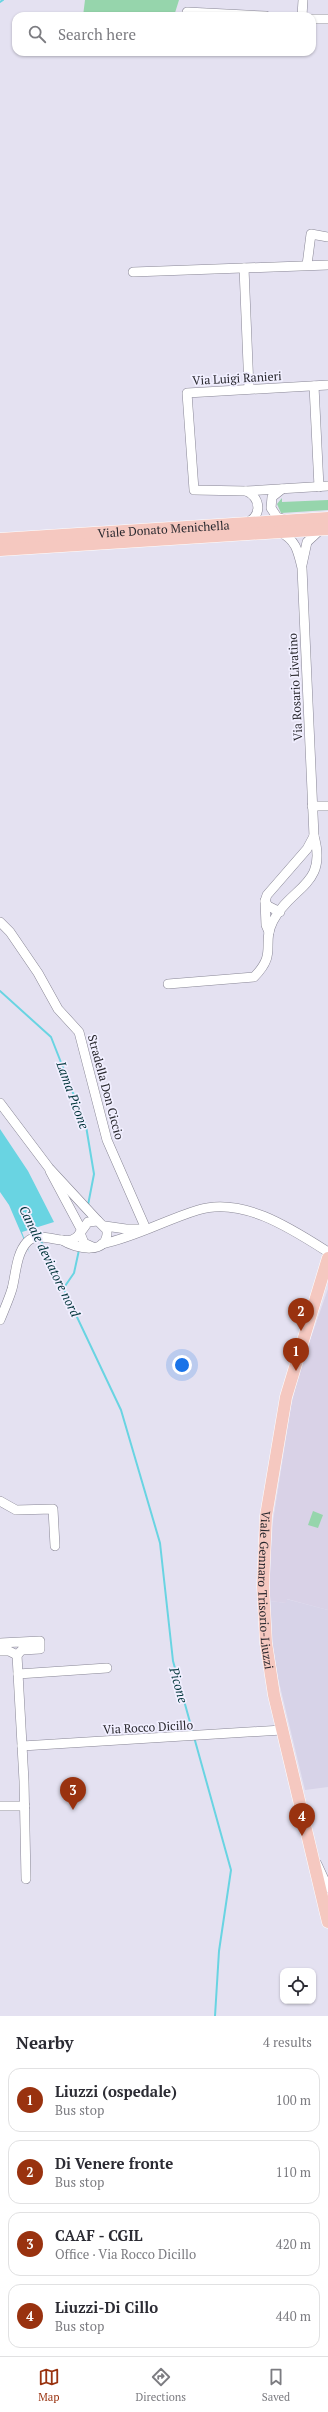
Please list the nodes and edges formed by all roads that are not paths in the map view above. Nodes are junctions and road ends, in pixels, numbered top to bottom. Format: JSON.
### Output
{"nodes":[{"id":1,"x":303,"y":0,"type":"edge"},
{"id":2,"x":302,"y":12,"type":"edge"},
{"id":3,"x":316,"y":18,"type":"edge"},
{"id":4,"x":328,"y":19,"type":"edge"},
{"id":5,"x":328,"y":237,"type":"edge"},
{"id":6,"x":307,"y":265,"type":"junction"},
{"id":7,"x":328,"y":265,"type":"edge"},
{"id":8,"x":244,"y":268,"type":"junction"},
{"id":9,"x":133,"y":272,"type":"dead end"},
{"id":10,"x":328,"y":385,"type":"edge"},
{"id":11,"x":314,"y":386,"type":"junction"},
{"id":12,"x":249,"y":389,"type":"junction"},
{"id":13,"x":324,"y":487,"type":"edge"},
{"id":14,"x":285,"y":488,"type":"junction"},
{"id":15,"x":246,"y":491,"type":"junction"},
{"id":16,"x":328,"y":518,"type":"edge"},
{"id":17,"x":288,"y":520,"type":"junction"},
{"id":18,"x":244,"y":524,"type":"junction"},
{"id":19,"x":324,"y":530,"type":"edge"},
{"id":20,"x":280,"y":532,"type":"junction"},
{"id":21,"x":0,"y":539,"type":"edge"},
{"id":22,"x":23,"y":543,"type":"junction"},
{"id":23,"x":0,"y":550,"type":"edge"},
{"id":24,"x":302,"y":568,"type":"junction"},
{"id":25,"x":312,"y":806,"type":"junction"},
{"id":26,"x":328,"y":806,"type":"edge"},
{"id":27,"x":314,"y":836,"type":"junction"},
{"id":28,"x":265,"y":901,"type":"junction"},
{"id":29,"x":280,"y":912,"type":"junction"},
{"id":30,"x":0,"y":922,"type":"edge"},
{"id":31,"x":269,"y":932,"type":"junction"},
{"id":32,"x":168,"y":984,"type":"dead end"},
{"id":33,"x":0,"y":1103,"type":"edge"},
{"id":34,"x":49,"y":1168,"type":"junction"},
{"id":35,"x":101,"y":1224,"type":"junction"},
{"id":36,"x":146,"y":1229,"type":"junction"},
{"id":37,"x":81,"y":1231,"type":"junction"},
{"id":38,"x":62,"y":1240,"type":"junction"},
{"id":39,"x":102,"y":1244,"type":"junction"},
{"id":40,"x":93,"y":1247,"type":"junction"},
{"id":41,"x":328,"y":1252,"type":"edge"},
{"id":42,"x":328,"y":1258,"type":"edge"},
{"id":43,"x":0,"y":1320,"type":"edge"},
{"id":44,"x":0,"y":1501,"type":"edge"},
{"id":45,"x":55,"y":1546,"type":"dead end"},
{"id":46,"x":0,"y":1643,"type":"edge"},
{"id":47,"x":0,"y":1651,"type":"edge"},
{"id":48,"x":17,"y":1655,"type":"junction"},
{"id":49,"x":107,"y":1668,"type":"dead end"},
{"id":50,"x":18,"y":1674,"type":"junction"},
{"id":51,"x":278,"y":1731,"type":"junction"},
{"id":52,"x":22,"y":1746,"type":"junction"},
{"id":53,"x":0,"y":1806,"type":"edge"},
{"id":54,"x":25,"y":1806,"type":"junction"},
{"id":55,"x":311,"y":1857,"type":"junction"},
{"id":56,"x":26,"y":1879,"type":"dead end"},
{"id":57,"x":328,"y":1888,"type":"edge"},
{"id":58,"x":328,"y":1922,"type":"edge"}],
"edges":[{"from":1,"to":2,"type":"street"},
{"from":3,"to":4,"type":"street"},
{"from":5,"to":6,"type":"street"},
{"from":6,"to":7,"type":"street"},
{"from":6,"to":8,"type":"street"},
{"from":8,"to":9,"type":"street"},
{"from":8,"to":12,"type":"street"},
{"from":10,"to":11,"type":"street","name":"Via Luigi Ranieri"},
{"from":11,"to":12,"type":"street","name":"Via Luigi Ranieri"},
{"from":11,"to":13,"type":"street"},
{"from":12,"to":15,"type":"street","name":"Via Luigi Ranieri"},
{"from":13,"to":14,"type":"street","name":"Via Luigi Ranieri"},
{"from":14,"to":15,"type":"street","name":"Via Luigi Ranieri"},
{"from":14,"to":17,"type":"street"},
{"from":15,"to":18,"type":"street"},
{"from":16,"to":17,"type":"main road","name":"Viale Donato Menichella"},
{"from":17,"to":18,"type":"main road","name":"Viale Donato Menichella"},
{"from":18,"to":22,"type":"main road","name":"Viale Donato Menichella"},
{"from":19,"to":20,"type":"main road","name":"Viale Donato Menichella"},
{"from":19,"to":24,"type":"street"},
{"from":20,"to":22,"type":"main road","name":"Viale Donato Menichella"},
{"from":20,"to":24,"type":"street"},
{"from":21,"to":22,"type":"main road","name":"Viale Donato Menichella"},
{"from":22,"to":23,"type":"main road","name":"Viale Donato Menichella"},
{"from":24,"to":25,"type":"street","name":"Via Rosario Livatino"},
{"from":25,"to":26,"type":"street"},
{"from":25,"to":27,"type":"street","name":"Via Rosario Livatino"},
{"from":27,"to":28,"type":"street"},
{"from":27,"to":29,"type":"street","name":"Via Rosario Livatino"},
{"from":28,"to":29,"type":"street"},
{"from":28,"to":31,"type":"street"},
{"from":29,"to":31,"type":"street","name":"Via Rosario Livatino"},
{"from":30,"to":36,"type":"street","name":"Stradella Don Ciccio"},
{"from":31,"to":32,"type":"street","name":"Via Rosario Livatino"},
{"from":33,"to":34,"type":"street"},
{"from":34,"to":35,"type":"street"},
{"from":34,"to":37,"type":"street"},
{"from":35,"to":36,"type":"street"},
{"from":35,"to":37,"type":"street"},
{"from":35,"to":39,"type":"street"},
{"from":36,"to":39,"type":"street"},
{"from":36,"to":41,"type":"street"},
{"from":37,"to":38,"type":"street"},
{"from":37,"to":40,"type":"street"},
{"from":38,"to":40,"type":"street"},
{"from":38,"to":43,"type":"street"},
{"from":39,"to":40,"type":"street"},
{"from":42,"to":51,"type":"main road","name":"Viale Gennaro Trisorio-Liuzzi"},
{"from":44,"to":45,"type":"street"},
{"from":46,"to":48,"type":"street"},
{"from":47,"to":48,"type":"street"},
{"from":48,"to":50,"type":"street"},
{"from":49,"to":50,"type":"street"},
{"from":50,"to":52,"type":"street"},
{"from":51,"to":52,"type":"street","name":"Via Rocco Dicillo"},
{"from":51,"to":55,"type":"main road","name":"Viale Gennaro Trisorio-Liuzzi"},
{"from":52,"to":54,"type":"street"},
{"from":53,"to":54,"type":"street"},
{"from":54,"to":56,"type":"street"},
{"from":55,"to":57,"type":"street"},
{"from":55,"to":58,"type":"main road","name":"Viale Gennaro Trisorio-Liuzzi"}]}
